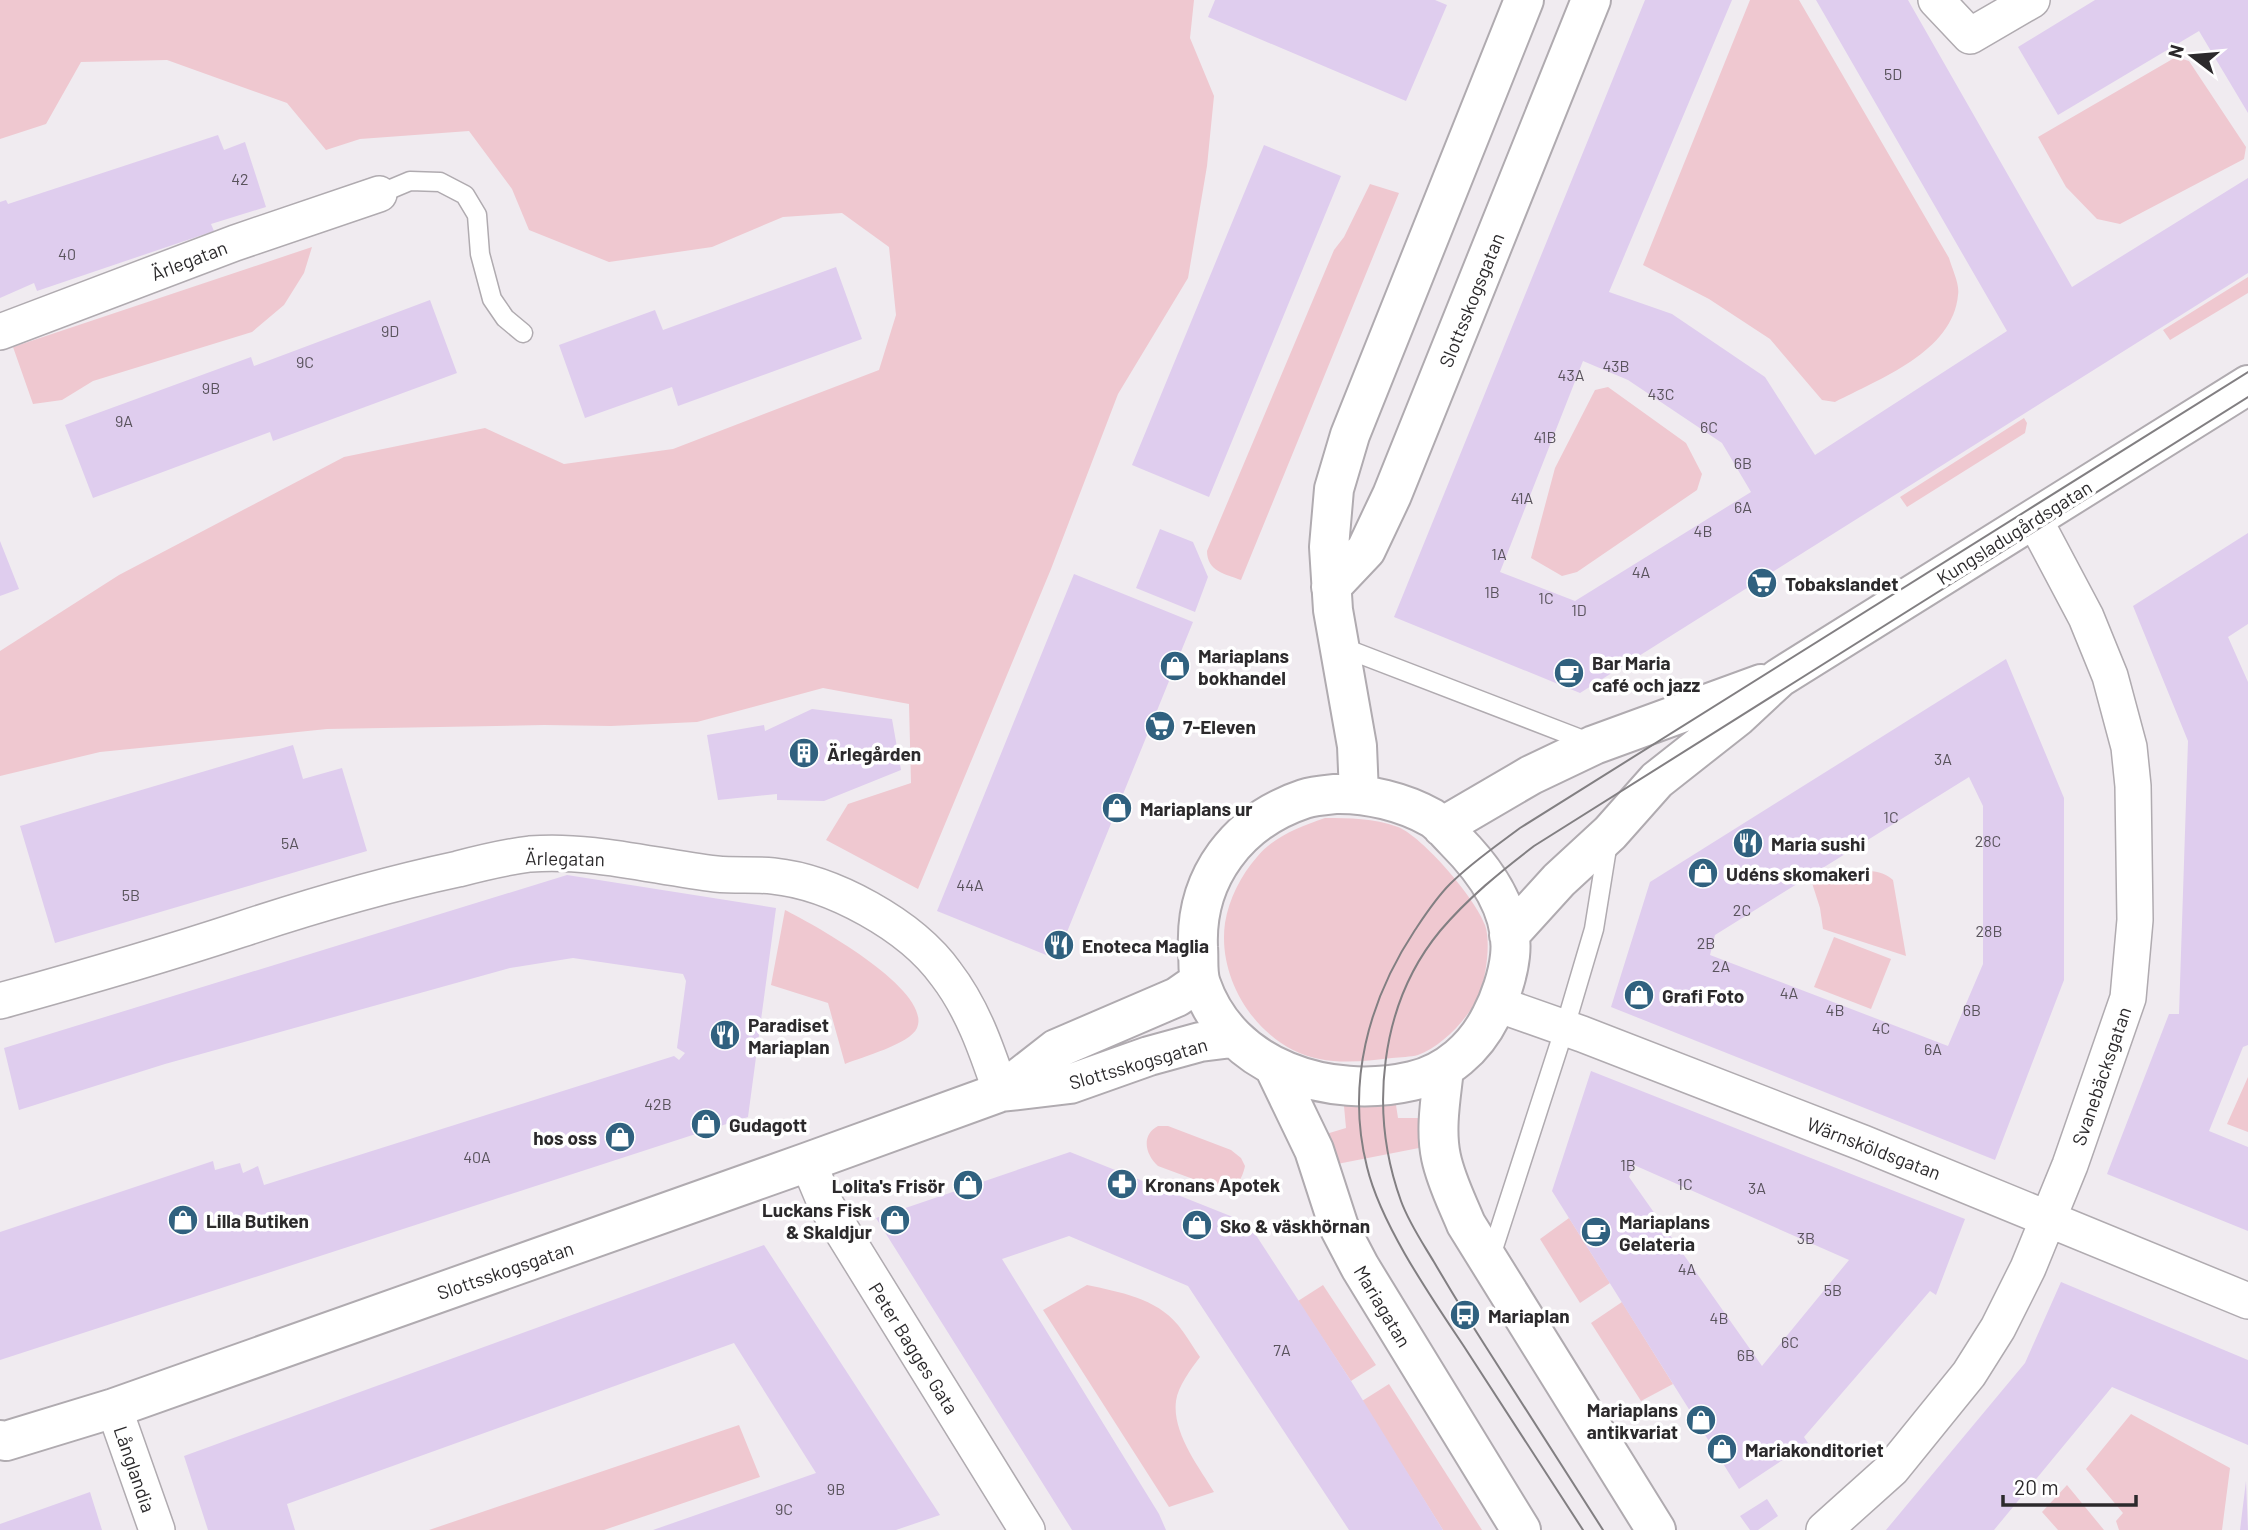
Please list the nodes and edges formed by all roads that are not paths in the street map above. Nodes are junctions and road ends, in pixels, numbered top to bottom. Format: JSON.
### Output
{"nodes":[{"id":1,"x":1524,"y":0,"type":"edge"},
{"id":2,"x":1591,"y":0,"type":"edge"},
{"id":3,"x":1937,"y":0,"type":"edge"},
{"id":4,"x":2032,"y":0,"type":"edge"},
{"id":5,"x":379,"y":194,"type":"joint"},
{"id":6,"x":0,"y":332,"type":"edge"},
{"id":7,"x":523,"y":332,"type":"dead end"},
{"id":8,"x":2248,"y":385,"type":"edge"},
{"id":9,"x":2034,"y":519,"type":"junction"},
{"id":10,"x":1331,"y":587,"type":"junction"},
{"id":11,"x":1339,"y":646,"type":"junction"},
{"id":12,"x":1779,"y":678,"type":"junction"},
{"id":13,"x":1594,"y":745,"type":"junction"},
{"id":14,"x":1359,"y":794,"type":"junction"},
{"id":15,"x":1442,"y":827,"type":"junction"},
{"id":16,"x":1610,"y":833,"type":"junction"},
{"id":17,"x":1509,"y":935,"type":"junction"},
{"id":18,"x":1200,"y":981,"type":"junction"},
{"id":19,"x":0,"y":1001,"type":"edge"},
{"id":20,"x":1497,"y":1004,"type":"junction"},
{"id":21,"x":1565,"y":1027,"type":"junction"},
{"id":22,"x":1232,"y":1038,"type":"junction"},
{"id":23,"x":1275,"y":1067,"type":"junction"},
{"id":24,"x":1444,"y":1069,"type":"junction"},
{"id":25,"x":1002,"y":1092,"type":"junction"},
{"id":26,"x":808,"y":1163,"type":"junction"},
{"id":27,"x":2047,"y":1217,"type":"junction"},
{"id":28,"x":1489,"y":1262,"type":"junction"},
{"id":29,"x":2248,"y":1301,"type":"edge"},
{"id":30,"x":114,"y":1408,"type":"junction"},
{"id":31,"x":2,"y":1443,"type":"edge"},
{"id":32,"x":157,"y":1530,"type":"edge"},
{"id":33,"x":1027,"y":1530,"type":"edge"},
{"id":34,"x":1521,"y":1530,"type":"edge"},
{"id":35,"x":1656,"y":1530,"type":"edge"},
{"id":36,"x":1825,"y":1530,"type":"edge"}],
"edges":[{"from":1,"to":10,"type":"street"},
{"from":2,"to":10,"type":"street","name":"Slottsskogsgatan"},
{"from":3,"to":4,"type":"street"},
{"from":5,"to":6,"type":"street","name":"Ärlegatan"},
{"from":5,"to":7,"type":"lane"},
{"from":8,"to":9,"type":"street","name":"Kungsladugårdsgatan"},
{"from":9,"to":12,"type":"street","name":"Kungsladugårdsgatan"},
{"from":9,"to":27,"type":"street","name":"Svanebäcksgatan"},
{"from":10,"to":11,"type":"street"},
{"from":11,"to":13,"type":"lane"},
{"from":11,"to":14,"type":"street"},
{"from":12,"to":13,"type":"street","name":"Kungsladugårdsgatan"},
{"from":12,"to":16,"type":"street","name":"Kungsladugårdsgatan"},
{"from":13,"to":15,"type":"street","name":"Kungsladugårdsgatan"},
{"from":14,"to":15,"type":"street"},
{"from":14,"to":18,"type":"street"},
{"from":15,"to":17,"type":"street"},
{"from":16,"to":17,"type":"street","name":"Kungsladugårdsgatan"},
{"from":16,"to":21,"type":"lane"},
{"from":17,"to":20,"type":"street"},
{"from":18,"to":22,"type":"street"},
{"from":18,"to":25,"type":"street","name":"Slottsskogsgatan"},
{"from":19,"to":25,"type":"street","name":"Ärlegatan"},
{"from":20,"to":21,"type":"street","name":"Wärnsköldsgatan"},
{"from":20,"to":24,"type":"street"},
{"from":21,"to":27,"type":"street","name":"Wärnsköldsgatan"},
{"from":21,"to":28,"type":"lane"},
{"from":22,"to":23,"type":"street"},
{"from":22,"to":25,"type":"street","name":"Slottsskogsgatan"},
{"from":23,"to":24,"type":"street"},
{"from":23,"to":34,"type":"street","name":"Mariagatan"},
{"from":24,"to":28,"type":"street"},
{"from":25,"to":26,"type":"street","name":"Slottsskogsgatan"},
{"from":26,"to":30,"type":"street","name":"Slottsskogsgatan"},
{"from":26,"to":33,"type":"street","name":"Peter Bagges Gata"},
{"from":27,"to":29,"type":"street","name":"Wärnsköldsgatan"},
{"from":27,"to":36,"type":"street","name":"Svanebäcksgatan"},
{"from":28,"to":35,"type":"street"},
{"from":30,"to":31,"type":"street","name":"Slottsskogsgatan"},
{"from":30,"to":32,"type":"street","name":"Långlandia"}]}
